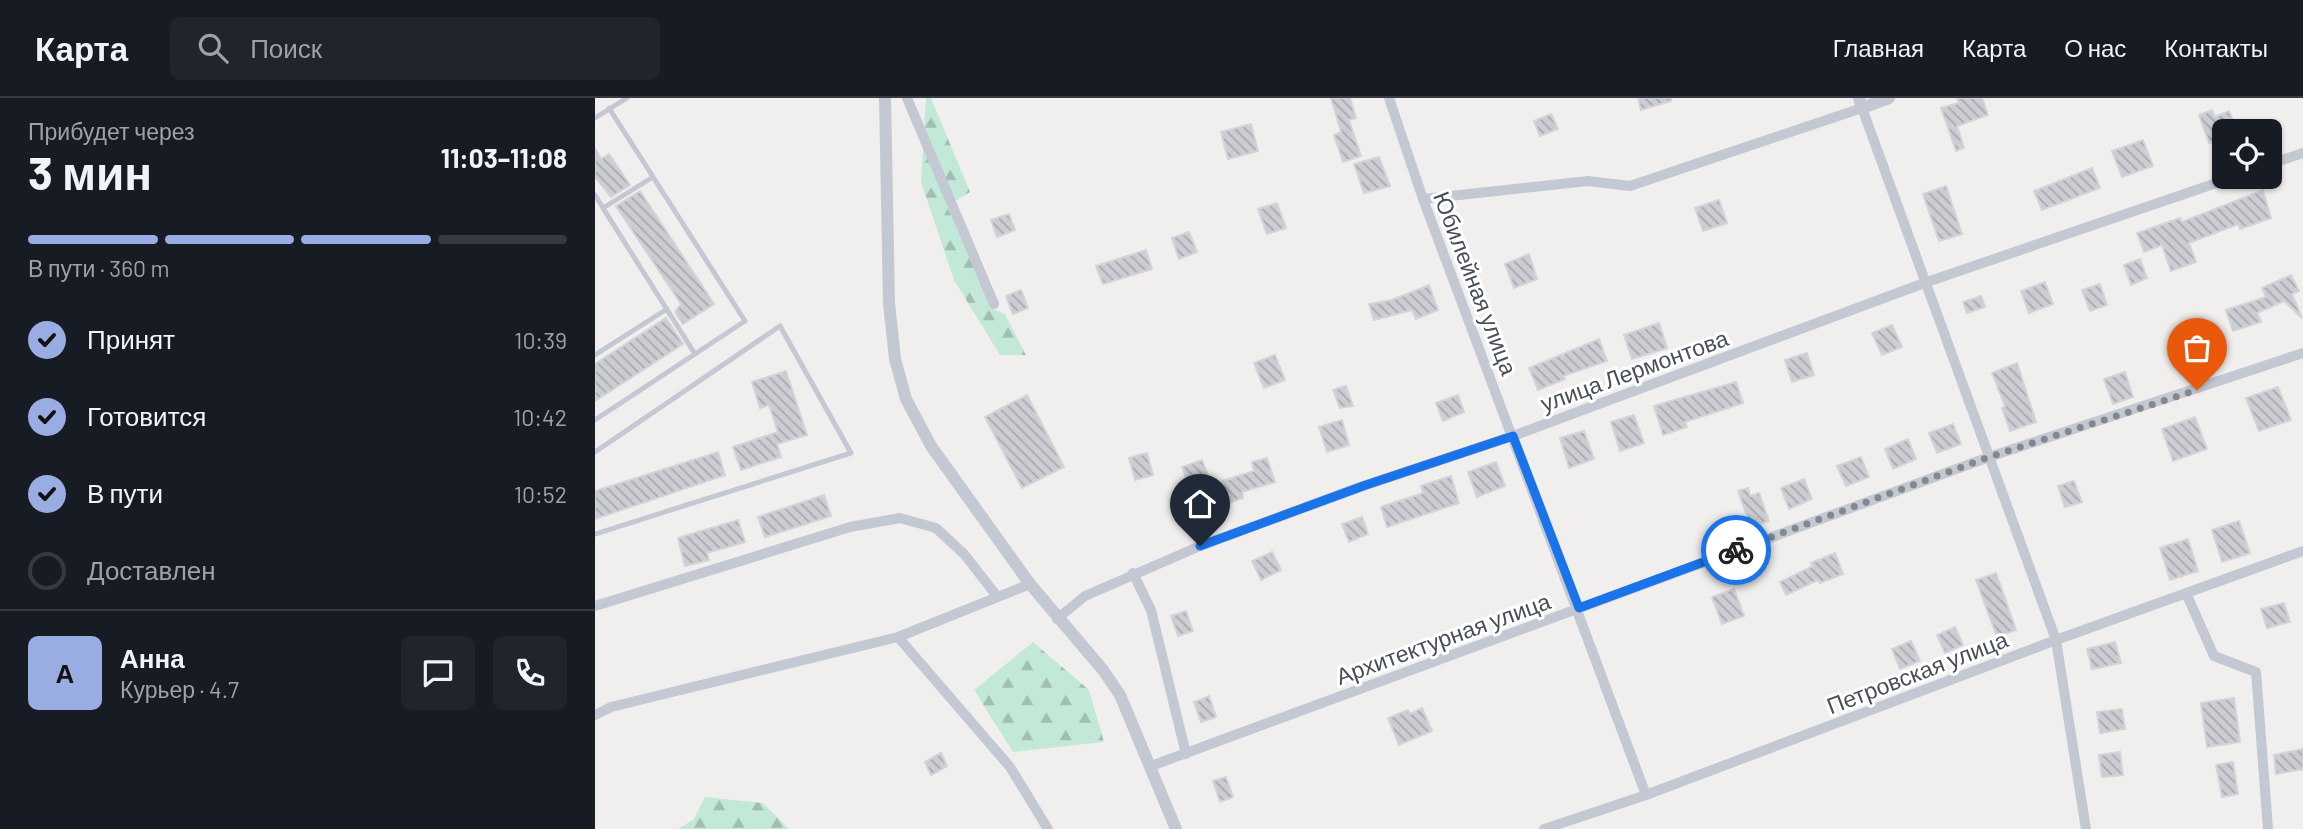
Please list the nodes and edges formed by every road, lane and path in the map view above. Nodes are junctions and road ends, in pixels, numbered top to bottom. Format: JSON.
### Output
{"nodes":[{"id":1,"x":627,"y":98,"type":"edge"},
{"id":2,"x":885,"y":98,"type":"edge"},
{"id":3,"x":907,"y":98,"type":"edge"},
{"id":4,"x":1389,"y":98,"type":"edge"},
{"id":5,"x":1889,"y":98,"type":"edge"},
{"id":6,"x":1861,"y":103,"type":"edge"},
{"id":7,"x":610,"y":107,"type":"junction"},
{"id":8,"x":595,"y":118,"type":"edge"},
{"id":9,"x":2303,"y":153,"type":"edge"},
{"id":10,"x":2282,"y":160,"type":"edge"},
{"id":11,"x":653,"y":177,"type":"junction"},
{"id":12,"x":2212,"y":185,"type":"edge"},
{"id":13,"x":595,"y":195,"type":"edge"},
{"id":14,"x":1423,"y":200,"type":"junction"},
{"id":15,"x":603,"y":208,"type":"junction"},
{"id":16,"x":1927,"y":282,"type":"junction"},
{"id":17,"x":994,"y":304,"type":"dead end"},
{"id":18,"x":667,"y":309,"type":"junction"},
{"id":19,"x":2303,"y":353,"type":"edge"},
{"id":20,"x":695,"y":354,"type":"junction"},
{"id":21,"x":595,"y":355,"type":"edge"},
{"id":22,"x":595,"y":420,"type":"edge"},
{"id":23,"x":1513,"y":436,"type":"junction"},
{"id":24,"x":595,"y":452,"type":"edge"},
{"id":25,"x":1989,"y":457,"type":"junction"},
{"id":26,"x":595,"y":534,"type":"edge"},
{"id":27,"x":2303,"y":551,"type":"edge"},
{"id":28,"x":1133,"y":573,"type":"junction"},
{"id":29,"x":1030,"y":584,"type":"junction"},
{"id":30,"x":2186,"y":593,"type":"junction"},
{"id":31,"x":996,"y":595,"type":"junction"},
{"id":32,"x":595,"y":607,"type":"edge"},
{"id":33,"x":1579,"y":608,"type":"junction"},
{"id":34,"x":1057,"y":619,"type":"junction"},
{"id":35,"x":898,"y":637,"type":"junction"},
{"id":36,"x":2056,"y":640,"type":"junction"},
{"id":37,"x":595,"y":715,"type":"edge"},
{"id":38,"x":1187,"y":754,"type":"junction"},
{"id":39,"x":1151,"y":766,"type":"junction"},
{"id":40,"x":1646,"y":795,"type":"junction"},
{"id":41,"x":1048,"y":829,"type":"edge"},
{"id":42,"x":1176,"y":829,"type":"edge"},
{"id":43,"x":1544,"y":829,"type":"edge"},
{"id":44,"x":2086,"y":829,"type":"edge"},
{"id":45,"x":2267,"y":829,"type":"edge"}],
"edges":[{"from":1,"to":7,"type":"lane"},
{"from":2,"to":29,"type":"street"},
{"from":3,"to":17,"type":"street"},
{"from":4,"to":14,"type":"street","name":"Юбилейная улица"},
{"from":5,"to":6,"type":"street"},
{"from":6,"to":14,"type":"street"},
{"from":6,"to":16,"type":"street"},
{"from":7,"to":8,"type":"lane"},
{"from":7,"to":11,"type":"lane"},
{"from":9,"to":10,"type":"street"},
{"from":11,"to":15,"type":"lane"},
{"from":11,"to":20,"type":"lane"},
{"from":12,"to":16,"type":"street","name":"улица Лермонтова"},
{"from":13,"to":15,"type":"lane"},
{"from":14,"to":23,"type":"street","name":"Юбилейная улица"},
{"from":15,"to":18,"type":"lane"},
{"from":16,"to":23,"type":"street","name":"улица Лермонтова"},
{"from":16,"to":25,"type":"street"},
{"from":18,"to":20,"type":"lane"},
{"from":18,"to":21,"type":"lane"},
{"from":19,"to":25,"type":"street","name":"Архитектурная улица"},
{"from":20,"to":22,"type":"lane"},
{"from":23,"to":28,"type":"street","name":"улица Лермонтова"},
{"from":23,"to":33,"type":"street","name":"Юбилейная улица"},
{"from":24,"to":26,"type":"lane"},
{"from":25,"to":33,"type":"street","name":"Архитектурная улица"},
{"from":25,"to":36,"type":"street"},
{"from":27,"to":30,"type":"street","name":"Петровская улица"},
{"from":28,"to":34,"type":"street","name":"улица Лермонтова"},
{"from":28,"to":38,"type":"street"},
{"from":29,"to":31,"type":"street"},
{"from":29,"to":34,"type":"street"},
{"from":30,"to":36,"type":"street","name":"Петровская улица"},
{"from":30,"to":45,"type":"street"},
{"from":31,"to":32,"type":"street"},
{"from":31,"to":35,"type":"street"},
{"from":33,"to":38,"type":"street","name":"Архитектурная улица"},
{"from":33,"to":40,"type":"street","name":"Юбилейная улица"},
{"from":34,"to":39,"type":"street"},
{"from":35,"to":37,"type":"street"},
{"from":35,"to":41,"type":"street"},
{"from":36,"to":40,"type":"street","name":"Петровская улица"},
{"from":36,"to":44,"type":"street"},
{"from":38,"to":39,"type":"street","name":"Архитектурная улица"},
{"from":39,"to":42,"type":"street"},
{"from":40,"to":43,"type":"street","name":"Петровская улица"}]}
